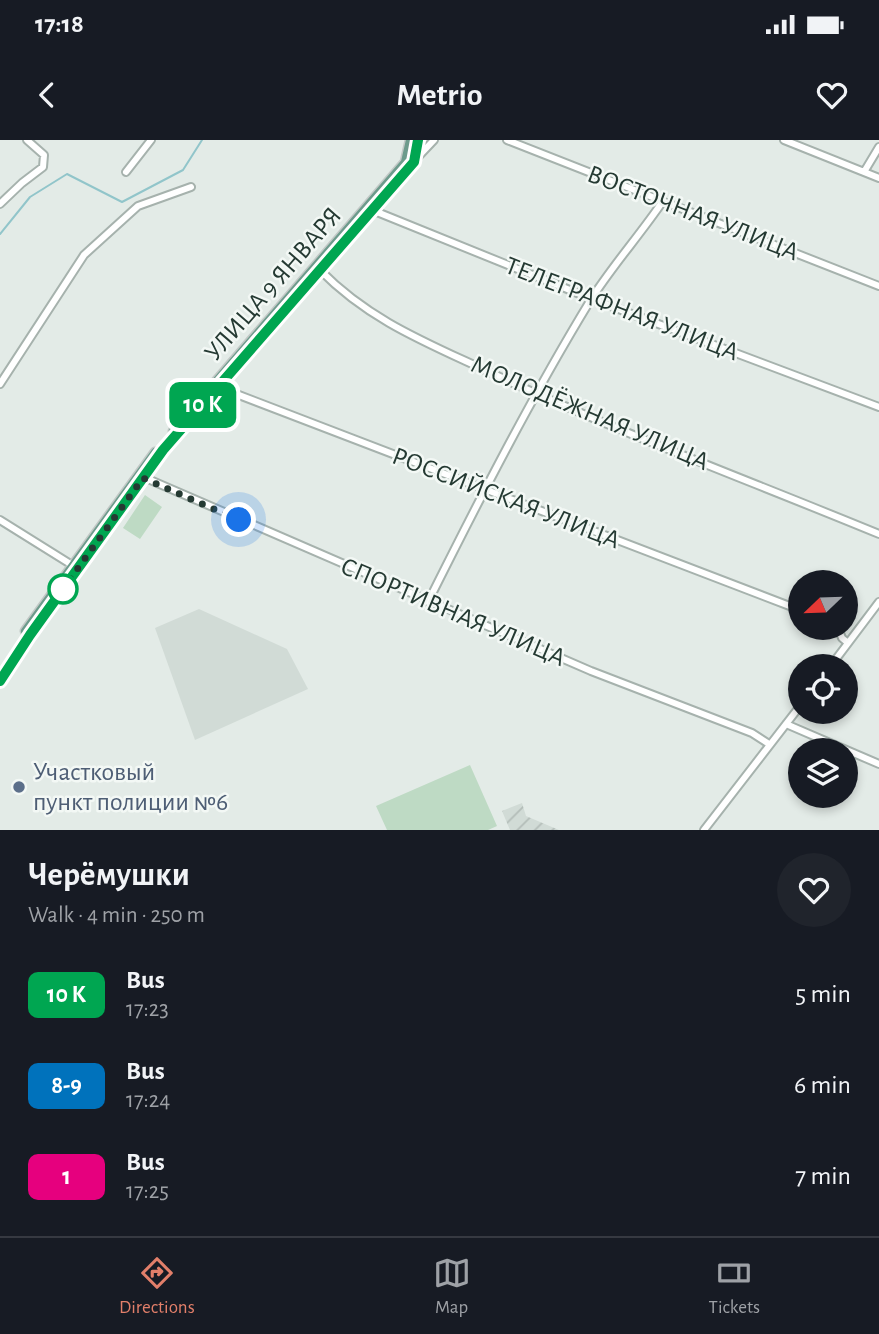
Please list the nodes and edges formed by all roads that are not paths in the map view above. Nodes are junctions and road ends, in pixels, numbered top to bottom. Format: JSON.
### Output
{"nodes":[{"id":1,"x":27,"y":140,"type":"edge"},
{"id":2,"x":150,"y":140,"type":"edge"},
{"id":3,"x":410,"y":140,"type":"edge"},
{"id":4,"x":434,"y":140,"type":"edge"},
{"id":5,"x":507,"y":140,"type":"edge"},
{"id":6,"x":784,"y":140,"type":"edge"},
{"id":7,"x":419,"y":143,"type":"edge"},
{"id":8,"x":879,"y":147,"type":"edge"},
{"id":9,"x":410,"y":162,"type":"junction"},
{"id":10,"x":126,"y":172,"type":"dead end"},
{"id":11,"x":864,"y":172,"type":"junction"},
{"id":12,"x":879,"y":178,"type":"edge"},
{"id":13,"x":191,"y":187,"type":"dead end"},
{"id":14,"x":663,"y":201,"type":"junction"},
{"id":15,"x":0,"y":204,"type":"edge"},
{"id":16,"x":369,"y":209,"type":"junction"},
{"id":17,"x":318,"y":269,"type":"junction"},
{"id":18,"x":879,"y":286,"type":"edge"},
{"id":19,"x":592,"y":299,"type":"junction"},
{"id":20,"x":0,"y":384,"type":"edge"},
{"id":21,"x":215,"y":387,"type":"junction"},
{"id":22,"x":538,"y":395,"type":"junction"},
{"id":23,"x":879,"y":407,"type":"edge"},
{"id":24,"x":141,"y":476,"type":"junction"},
{"id":25,"x":484,"y":491,"type":"junction"},
{"id":26,"x":0,"y":520,"type":"edge"},
{"id":27,"x":879,"y":534,"type":"edge"},
{"id":28,"x":72,"y":565,"type":"junction"},
{"id":29,"x":428,"y":602,"type":"junction"},
{"id":30,"x":879,"y":602,"type":"edge"},
{"id":31,"x":788,"y":605,"type":"edge"},
{"id":32,"x":844,"y":640,"type":"edge"},
{"id":33,"x":848,"y":643,"type":"junction"},
{"id":34,"x":840,"y":654,"type":"edge"},
{"id":35,"x":0,"y":671,"type":"edge"},
{"id":36,"x":0,"y":681,"type":"edge"},
{"id":37,"x":788,"y":721,"type":"edge"},
{"id":38,"x":786,"y":724,"type":"junction"},
{"id":39,"x":769,"y":744,"type":"junction"},
{"id":40,"x":879,"y":764,"type":"edge"},
{"id":41,"x":704,"y":830,"type":"edge"}],
"edges":[{"from":1,"to":15,"type":"street"},
{"from":2,"to":10,"type":"street"},
{"from":3,"to":9,"type":"main road"},
{"from":4,"to":9,"type":"street"},
{"from":5,"to":14,"type":"street","name":"ВОСТОЧНАЯ УЛИЦА"},
{"from":6,"to":11,"type":"street"},
{"from":7,"to":9,"type":"main road"},
{"from":8,"to":11,"type":"street"},
{"from":9,"to":16,"type":"main road","name":"УЛИЦА 9 ЯНВАРЯ"},
{"from":11,"to":12,"type":"street"},
{"from":13,"to":20,"type":"street"},
{"from":14,"to":18,"type":"street","name":"ВОСТОЧНАЯ УЛИЦА"},
{"from":14,"to":19,"type":"street"},
{"from":16,"to":17,"type":"main road","name":"УЛИЦА 9 ЯНВАРЯ"},
{"from":16,"to":19,"type":"street","name":"ТЕЛЕГРАФНАЯ УЛИЦА"},
{"from":17,"to":21,"type":"main road","name":"УЛИЦА 9 ЯНВАРЯ"},
{"from":17,"to":22,"type":"street","name":"МОЛОДЁЖНАЯ УЛИЦА"},
{"from":19,"to":22,"type":"street"},
{"from":19,"to":23,"type":"street","name":"ТЕЛЕГРАФНАЯ УЛИЦА"},
{"from":21,"to":24,"type":"main road","name":"УЛИЦА 9 ЯНВАРЯ"},
{"from":21,"to":25,"type":"street","name":"РОССИЙСКАЯ УЛИЦА"},
{"from":22,"to":25,"type":"street"},
{"from":22,"to":27,"type":"street","name":"МОЛОДЁЖНАЯ УЛИЦА"},
{"from":24,"to":28,"type":"main road","name":"УЛИЦА 9 ЯНВАРЯ"},
{"from":24,"to":29,"type":"street","name":"СПОРТИВНАЯ УЛИЦА"},
{"from":24,"to":36,"type":"main road","name":"УЛИЦА 9 ЯНВАРЯ"},
{"from":25,"to":29,"type":"street"},
{"from":25,"to":31,"type":"street","name":"РОССИЙСКАЯ УЛИЦА"},
{"from":26,"to":28,"type":"street"},
{"from":28,"to":35,"type":"main road","name":"УЛИЦА 9 ЯНВАРЯ"},
{"from":29,"to":39,"type":"street","name":"СПОРТИВНАЯ УЛИЦА"},
{"from":30,"to":33,"type":"street"},
{"from":32,"to":33,"type":"street"},
{"from":33,"to":34,"type":"street"},
{"from":37,"to":38,"type":"street"},
{"from":38,"to":39,"type":"street"},
{"from":38,"to":40,"type":"street"},
{"from":39,"to":41,"type":"street"}]}
